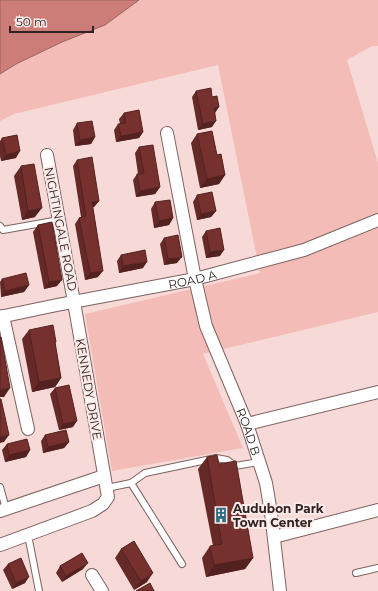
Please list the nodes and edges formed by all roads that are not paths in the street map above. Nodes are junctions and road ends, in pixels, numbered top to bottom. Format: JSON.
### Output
{"nodes":[{"id":1,"x":167,"y":133,"type":"dead end"},
{"id":2,"x":47,"y":155,"type":"dead end"},
{"id":3,"x":59,"y":220,"type":"junction"},
{"id":4,"x":378,"y":220,"type":"edge"},
{"id":5,"x":0,"y":226,"type":"edge"},
{"id":6,"x":195,"y":279,"type":"junction"},
{"id":7,"x":74,"y":302,"type":"junction"},
{"id":8,"x":1,"y":317,"type":"edge"},
{"id":9,"x":378,"y":392,"type":"edge"},
{"id":10,"x":247,"y":424,"type":"junction"},
{"id":11,"x":28,"y":429,"type":"dead end"},
{"id":12,"x":259,"y":462,"type":"junction"},
{"id":13,"x":104,"y":476,"type":"junction"},
{"id":14,"x":131,"y":483,"type":"junction"},
{"id":15,"x":0,"y":487,"type":"edge"},
{"id":16,"x":107,"y":488,"type":"junction"},
{"id":17,"x":3,"y":510,"type":"edge"},
{"id":18,"x":378,"y":510,"type":"edge"},
{"id":19,"x":28,"y":535,"type":"junction"},
{"id":20,"x":274,"y":537,"type":"junction"},
{"id":21,"x":0,"y":545,"type":"edge"},
{"id":22,"x":182,"y":564,"type":"dead end"},
{"id":23,"x":378,"y":568,"type":"edge"},
{"id":24,"x":356,"y":573,"type":"dead end"},
{"id":25,"x":92,"y":575,"type":"dead end"},
{"id":26,"x":39,"y":591,"type":"edge"},
{"id":27,"x":102,"y":591,"type":"edge"},
{"id":28,"x":280,"y":591,"type":"edge"}],
"edges":[{"from":1,"to":6,"type":"street","name":"ROAD B"},
{"from":2,"to":3,"type":"street","name":"NIGHTINGALE ROAD"},
{"from":3,"to":5,"type":"lane"},
{"from":3,"to":7,"type":"street","name":"NIGHTINGALE ROAD"},
{"from":4,"to":6,"type":"street","name":"ROAD A"},
{"from":6,"to":7,"type":"street","name":"ROAD A"},
{"from":6,"to":10,"type":"street","name":"ROAD B"},
{"from":7,"to":8,"type":"street","name":"ROAD A"},
{"from":7,"to":13,"type":"street","name":"KENNEDY DRIVE"},
{"from":8,"to":11,"type":"street"},
{"from":9,"to":10,"type":"street"},
{"from":10,"to":12,"type":"street","name":"ROAD B"},
{"from":12,"to":14,"type":"lane"},
{"from":12,"to":20,"type":"street","name":"ROAD B"},
{"from":13,"to":16,"type":"street","name":"KENNEDY DRIVE"},
{"from":13,"to":17,"type":"street"},
{"from":14,"to":16,"type":"lane"},
{"from":14,"to":22,"type":"lane"},
{"from":15,"to":17,"type":"lane"},
{"from":16,"to":19,"type":"street"},
{"from":18,"to":20,"type":"street"},
{"from":19,"to":21,"type":"street"},
{"from":19,"to":26,"type":"lane"},
{"from":20,"to":28,"type":"street","name":"ROAD B"},
{"from":23,"to":24,"type":"lane"},
{"from":25,"to":27,"type":"street"}]}
